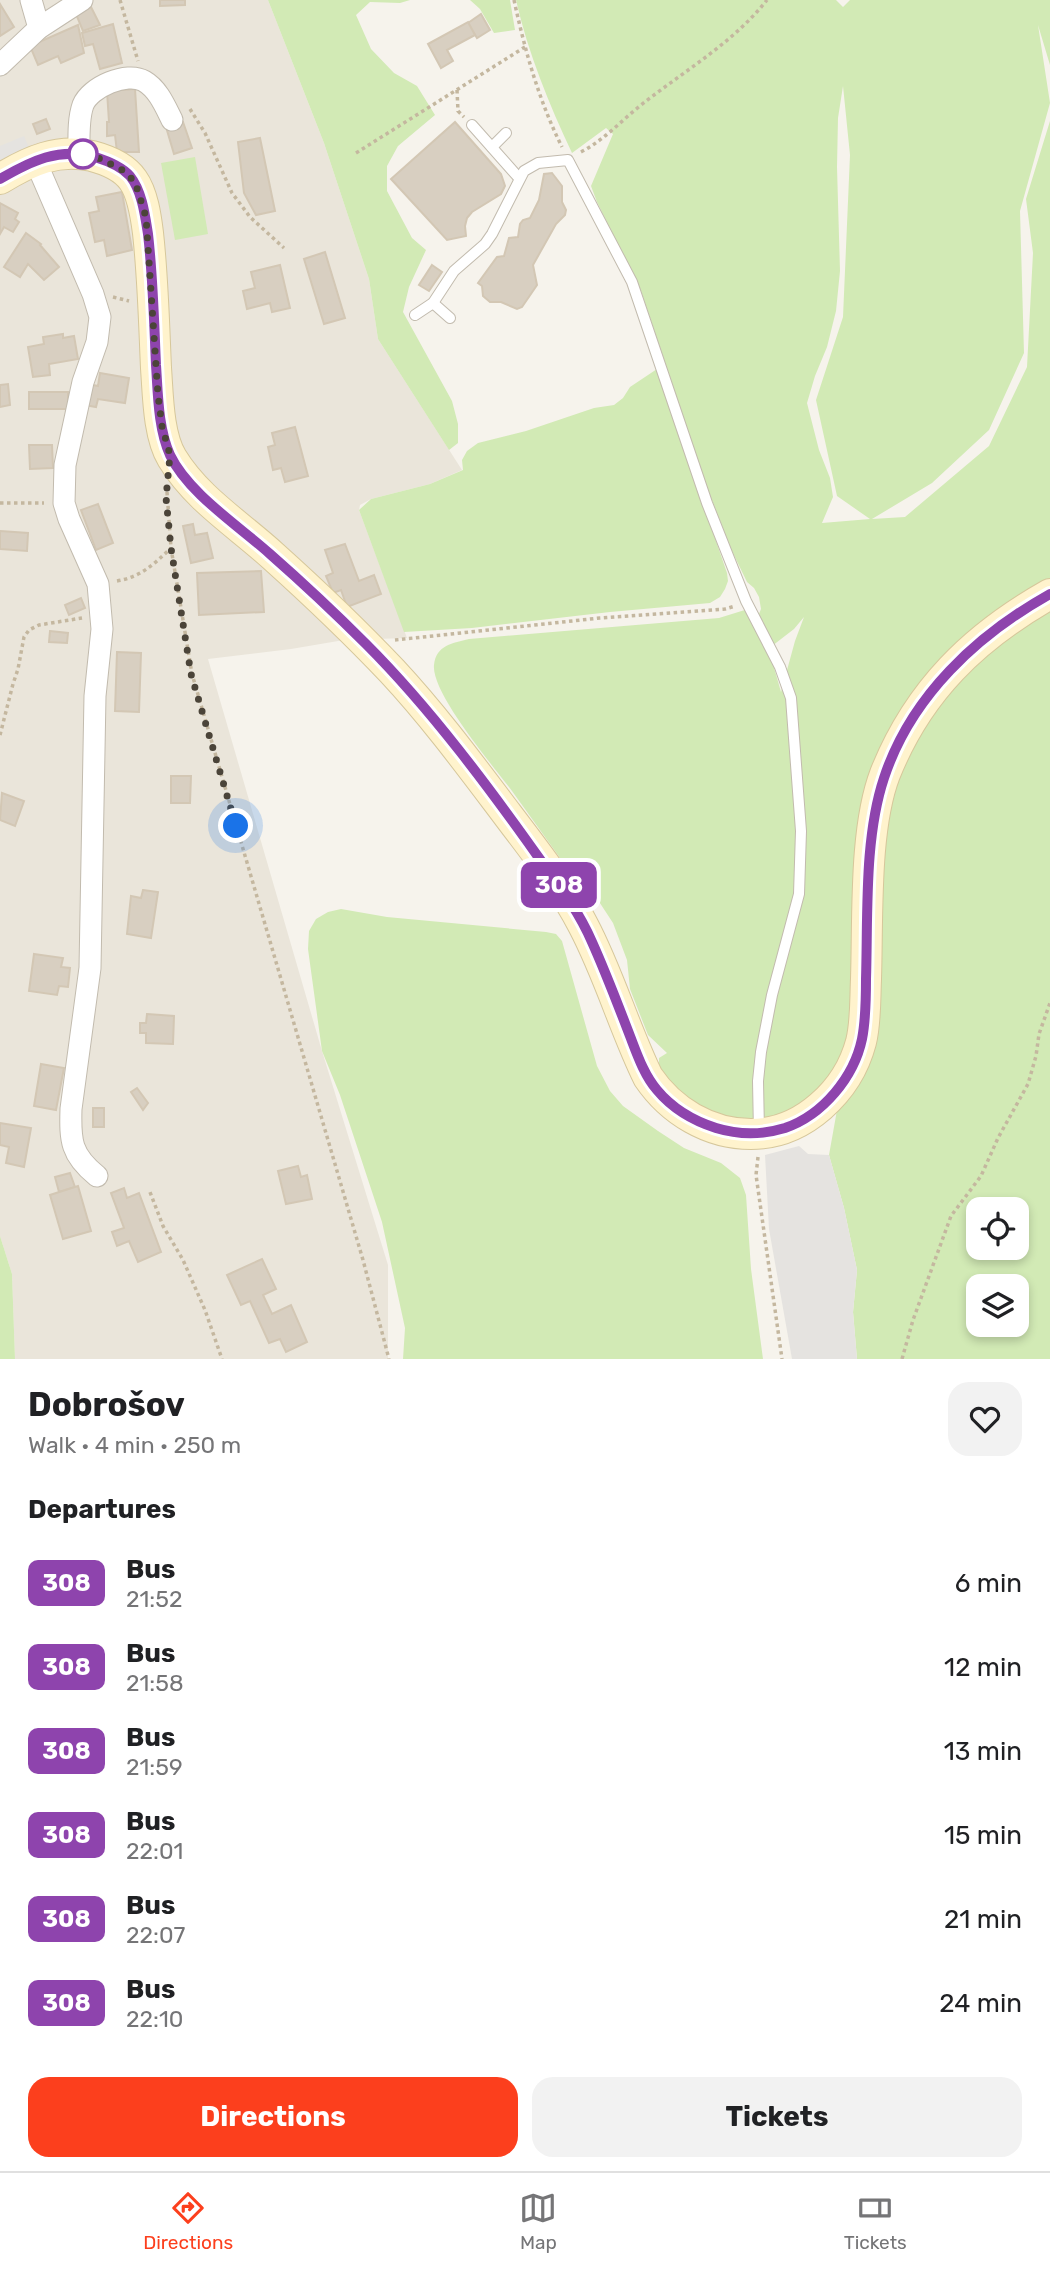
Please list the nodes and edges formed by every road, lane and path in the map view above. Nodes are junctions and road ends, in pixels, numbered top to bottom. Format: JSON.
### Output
{"nodes":[{"id":1,"x":31,"y":0,"type":"edge"},
{"id":2,"x":120,"y":0,"type":"edge"},
{"id":3,"x":514,"y":0,"type":"edge"},
{"id":4,"x":767,"y":0,"type":"edge"},
{"id":5,"x":72,"y":1,"type":"edge"},
{"id":6,"x":39,"y":28,"type":"junction"},
{"id":7,"x":525,"y":47,"type":"junction"},
{"id":8,"x":0,"y":65,"type":"edge"},
{"id":9,"x":142,"y":80,"type":"junction"},
{"id":10,"x":457,"y":90,"type":"junction"},
{"id":11,"x":186,"y":103,"type":"dead end"},
{"id":12,"x":172,"y":120,"type":"dead end"},
{"id":13,"x":472,"y":125,"type":"joint"},
{"id":14,"x":506,"y":133,"type":"dead end"},
{"id":15,"x":492,"y":147,"type":"junction"},
{"id":16,"x":79,"y":153,"type":"junction"},
{"id":17,"x":356,"y":153,"type":"dead end"},
{"id":18,"x":35,"y":160,"type":"junction"},
{"id":19,"x":568,"y":160,"type":"junction"},
{"id":20,"x":519,"y":178,"type":"junction"},
{"id":21,"x":0,"y":179,"type":"edge"},
{"id":22,"x":284,"y":248,"type":"dead end"},
{"id":23,"x":93,"y":294,"type":"junction"},
{"id":24,"x":433,"y":303,"type":"junction"},
{"id":25,"x":153,"y":315,"type":"junction"},
{"id":26,"x":415,"y":315,"type":"dead end"},
{"id":27,"x":450,"y":318,"type":"dead end"},
{"id":28,"x":170,"y":455,"type":"junction"},
{"id":29,"x":0,"y":503,"type":"edge"},
{"id":30,"x":64,"y":503,"type":"junction"},
{"id":31,"x":171,"y":548,"type":"junction"},
{"id":32,"x":98,"y":584,"type":"junction"},
{"id":33,"x":1050,"y":594,"type":"edge"},
{"id":34,"x":746,"y":601,"type":"junction"},
{"id":35,"x":101,"y":612,"type":"junction"},
{"id":36,"x":366,"y":644,"type":"junction"},
{"id":37,"x":0,"y":735,"type":"edge"},
{"id":38,"x":1050,"y":1003,"type":"edge"},
{"id":39,"x":759,"y":1134,"type":"junction"},
{"id":40,"x":97,"y":1176,"type":"dead end"},
{"id":41,"x":150,"y":1192,"type":"dead end"},
{"id":42,"x":222,"y":1359,"type":"edge"},
{"id":43,"x":389,"y":1359,"type":"edge"},
{"id":44,"x":782,"y":1359,"type":"edge"},
{"id":45,"x":902,"y":1359,"type":"edge"}],
"edges":[{"from":1,"to":6,"type":"street"},
{"from":2,"to":9,"type":"path"},
{"from":3,"to":7,"type":"path"},
{"from":4,"to":19,"type":"path"},
{"from":5,"to":6,"type":"street"},
{"from":6,"to":8,"type":"street"},
{"from":7,"to":10,"type":"path"},
{"from":7,"to":19,"type":"path"},
{"from":9,"to":12,"type":"street"},
{"from":9,"to":16,"type":"street"},
{"from":10,"to":13,"type":"path"},
{"from":10,"to":17,"type":"path"},
{"from":11,"to":22,"type":"path"},
{"from":13,"to":15,"type":"lane"},
{"from":14,"to":15,"type":"lane"},
{"from":15,"to":20,"type":"lane"},
{"from":16,"to":18,"type":"street"},
{"from":16,"to":25,"type":"street"},
{"from":18,"to":21,"type":"street"},
{"from":18,"to":23,"type":"street"},
{"from":19,"to":20,"type":"lane"},
{"from":19,"to":34,"type":"lane"},
{"from":20,"to":24,"type":"lane"},
{"from":23,"to":25,"type":"path"},
{"from":23,"to":30,"type":"street"},
{"from":24,"to":26,"type":"lane"},
{"from":24,"to":27,"type":"lane"},
{"from":25,"to":28,"type":"street"},
{"from":28,"to":31,"type":"path"},
{"from":28,"to":36,"type":"street"},
{"from":29,"to":30,"type":"path"},
{"from":30,"to":32,"type":"street"},
{"from":31,"to":32,"type":"path"},
{"from":31,"to":43,"type":"path"},
{"from":32,"to":35,"type":"street"},
{"from":33,"to":39,"type":"street"},
{"from":34,"to":36,"type":"path"},
{"from":34,"to":39,"type":"lane"},
{"from":35,"to":37,"type":"path"},
{"from":35,"to":40,"type":"street"},
{"from":36,"to":39,"type":"street"},
{"from":38,"to":45,"type":"path"},
{"from":39,"to":44,"type":"path"},
{"from":41,"to":42,"type":"path"}]}
